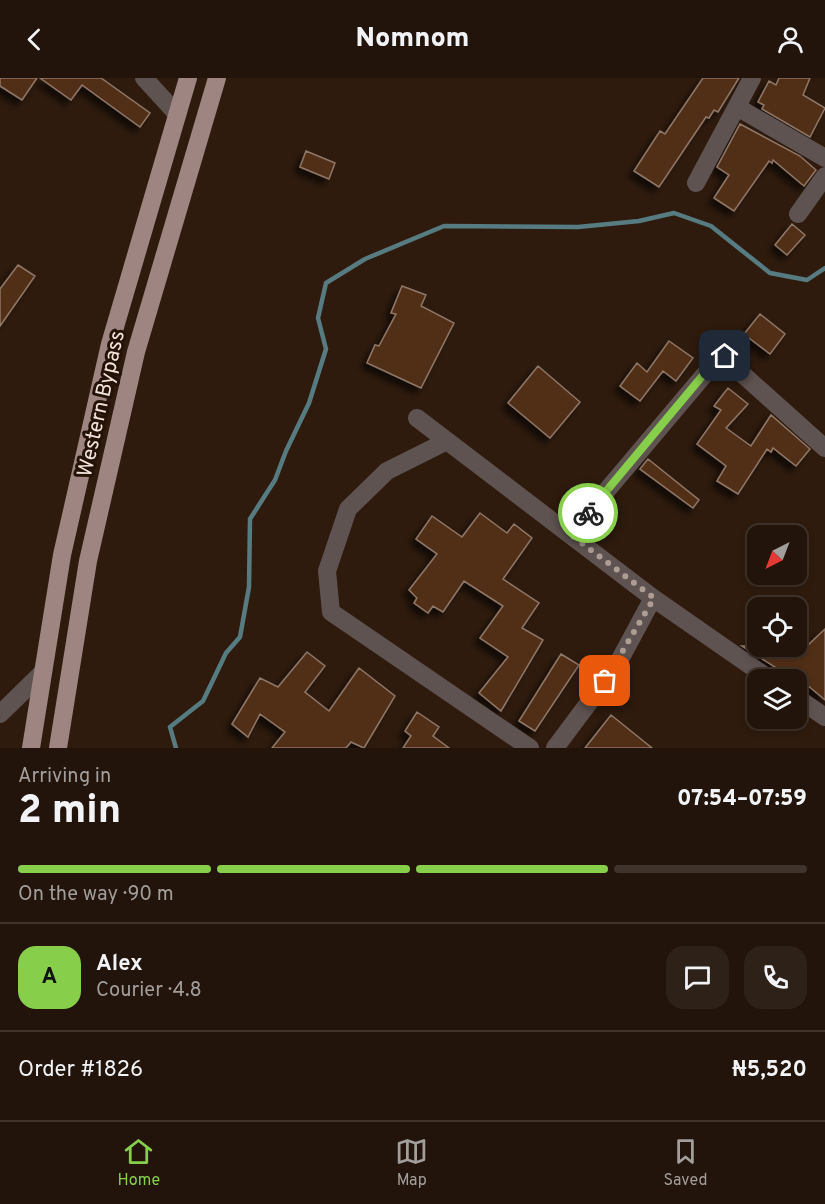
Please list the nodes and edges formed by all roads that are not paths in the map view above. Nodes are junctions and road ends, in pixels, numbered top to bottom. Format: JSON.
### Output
{"nodes":[{"id":1,"x":144,"y":78,"type":"edge"},
{"id":2,"x":188,"y":78,"type":"edge"},
{"id":3,"x":217,"y":78,"type":"edge"},
{"id":4,"x":752,"y":78,"type":"edge"},
{"id":5,"x":737,"y":107,"type":"junction"},
{"id":6,"x":177,"y":114,"type":"junction"},
{"id":7,"x":825,"y":158,"type":"edge"},
{"id":8,"x":825,"y":176,"type":"edge"},
{"id":9,"x":696,"y":183,"type":"dead end"},
{"id":10,"x":798,"y":214,"type":"dead end"},
{"id":11,"x":417,"y":418,"type":"dead end"},
{"id":12,"x":447,"y":441,"type":"junction"},
{"id":13,"x":825,"y":448,"type":"edge"},
{"id":14,"x":570,"y":534,"type":"junction"},
{"id":15,"x":654,"y":598,"type":"junction"},
{"id":16,"x":755,"y":669,"type":"edge"},
{"id":17,"x":42,"y":673,"type":"junction"},
{"id":18,"x":807,"y":705,"type":"edge"},
{"id":19,"x":0,"y":714,"type":"edge"},
{"id":20,"x":825,"y":717,"type":"edge"},
{"id":21,"x":524,"y":746,"type":"edge"},
{"id":22,"x":31,"y":748,"type":"edge"},
{"id":23,"x":58,"y":748,"type":"edge"},
{"id":24,"x":555,"y":748,"type":"edge"}],
"edges":[{"from":1,"to":6,"type":"street"},
{"from":2,"to":6,"type":"main road","name":"Western Bypass"},
{"from":3,"to":23,"type":"main road","name":"Western Bypass"},
{"from":4,"to":5,"type":"street"},
{"from":5,"to":7,"type":"street"},
{"from":5,"to":9,"type":"street"},
{"from":6,"to":17,"type":"main road","name":"Western Bypass"},
{"from":8,"to":10,"type":"street"},
{"from":11,"to":12,"type":"street"},
{"from":12,"to":14,"type":"street"},
{"from":12,"to":21,"type":"street"},
{"from":13,"to":14,"type":"street"},
{"from":14,"to":15,"type":"street"},
{"from":15,"to":16,"type":"street"},
{"from":15,"to":24,"type":"street"},
{"from":17,"to":19,"type":"street"},
{"from":17,"to":22,"type":"main road","name":"Western Bypass"},
{"from":18,"to":20,"type":"street"}]}
